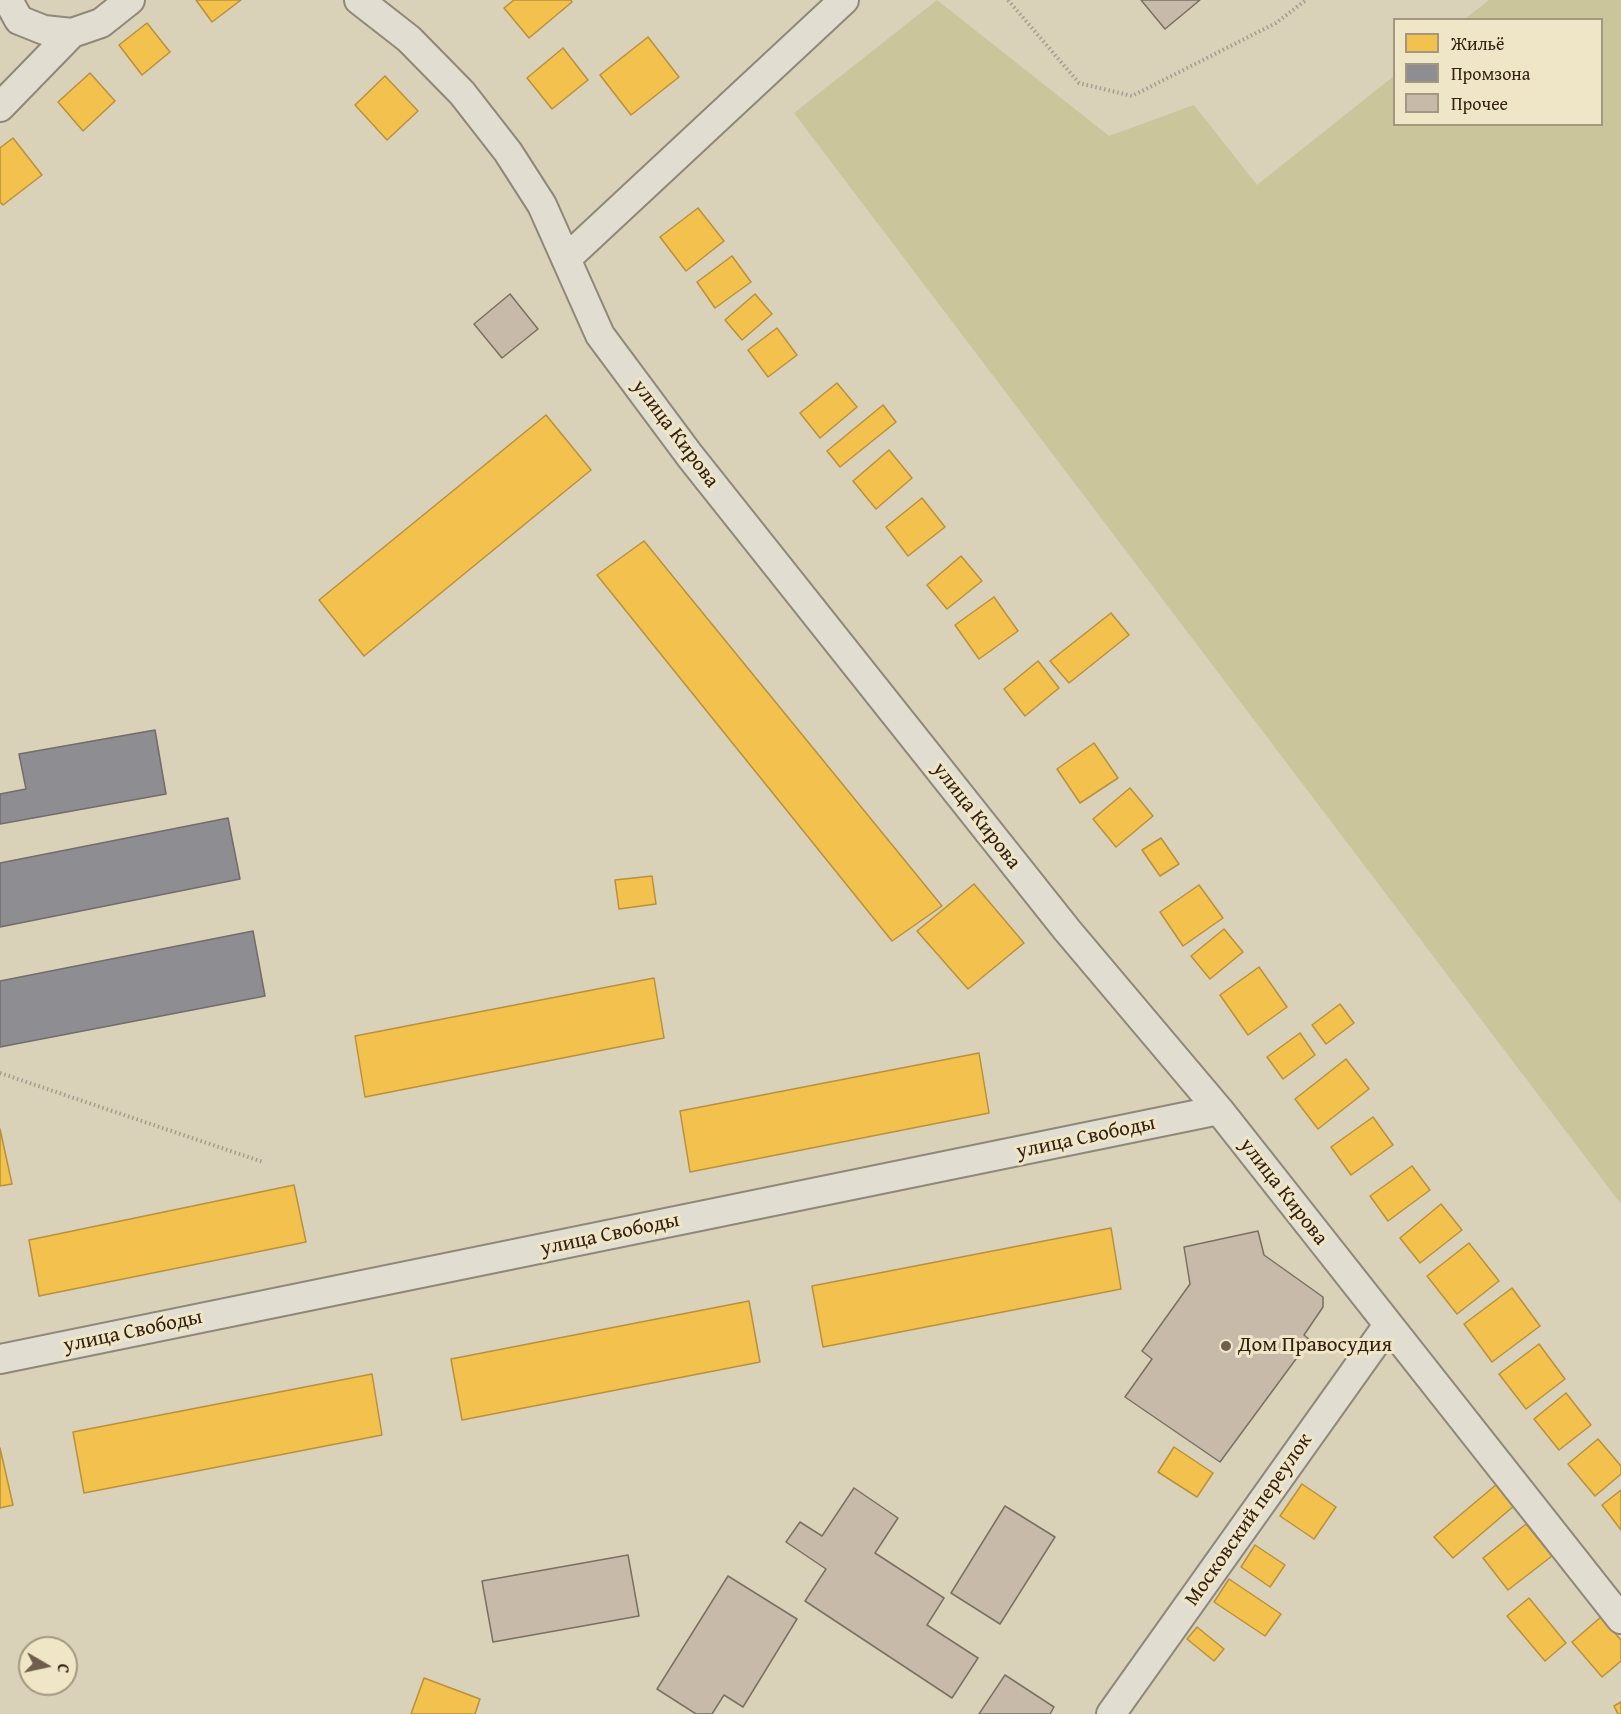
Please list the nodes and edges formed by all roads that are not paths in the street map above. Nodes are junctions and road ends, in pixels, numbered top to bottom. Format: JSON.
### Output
{"nodes":[{"id":1,"x":8,"y":0,"type":"edge"},
{"id":2,"x":130,"y":0,"type":"edge"},
{"id":3,"x":359,"y":0,"type":"edge"},
{"id":4,"x":844,"y":0,"type":"edge"},
{"id":5,"x":72,"y":33,"type":"junction"},
{"id":6,"x":0,"y":107,"type":"edge"},
{"id":7,"x":566,"y":259,"type":"junction"},
{"id":8,"x":1219,"y":1110,"type":"junction"},
{"id":9,"x":1388,"y":1325,"type":"junction"},
{"id":10,"x":0,"y":1359,"type":"edge"},
{"id":11,"x":1621,"y":1619,"type":"edge"},
{"id":12,"x":1111,"y":1714,"type":"edge"}],
"edges":[{"from":1,"to":5,"type":"street"},
{"from":2,"to":5,"type":"street"},
{"from":3,"to":7,"type":"street","name":"улица Кирова"},
{"from":4,"to":7,"type":"street"},
{"from":5,"to":6,"type":"street"},
{"from":7,"to":8,"type":"street","name":"улица Кирова"},
{"from":8,"to":9,"type":"street","name":"улица Кирова"},
{"from":8,"to":10,"type":"street","name":"улица Свободы"},
{"from":9,"to":11,"type":"street","name":"улица Кирова"},
{"from":9,"to":12,"type":"street","name":"Московский переулок"}]}
